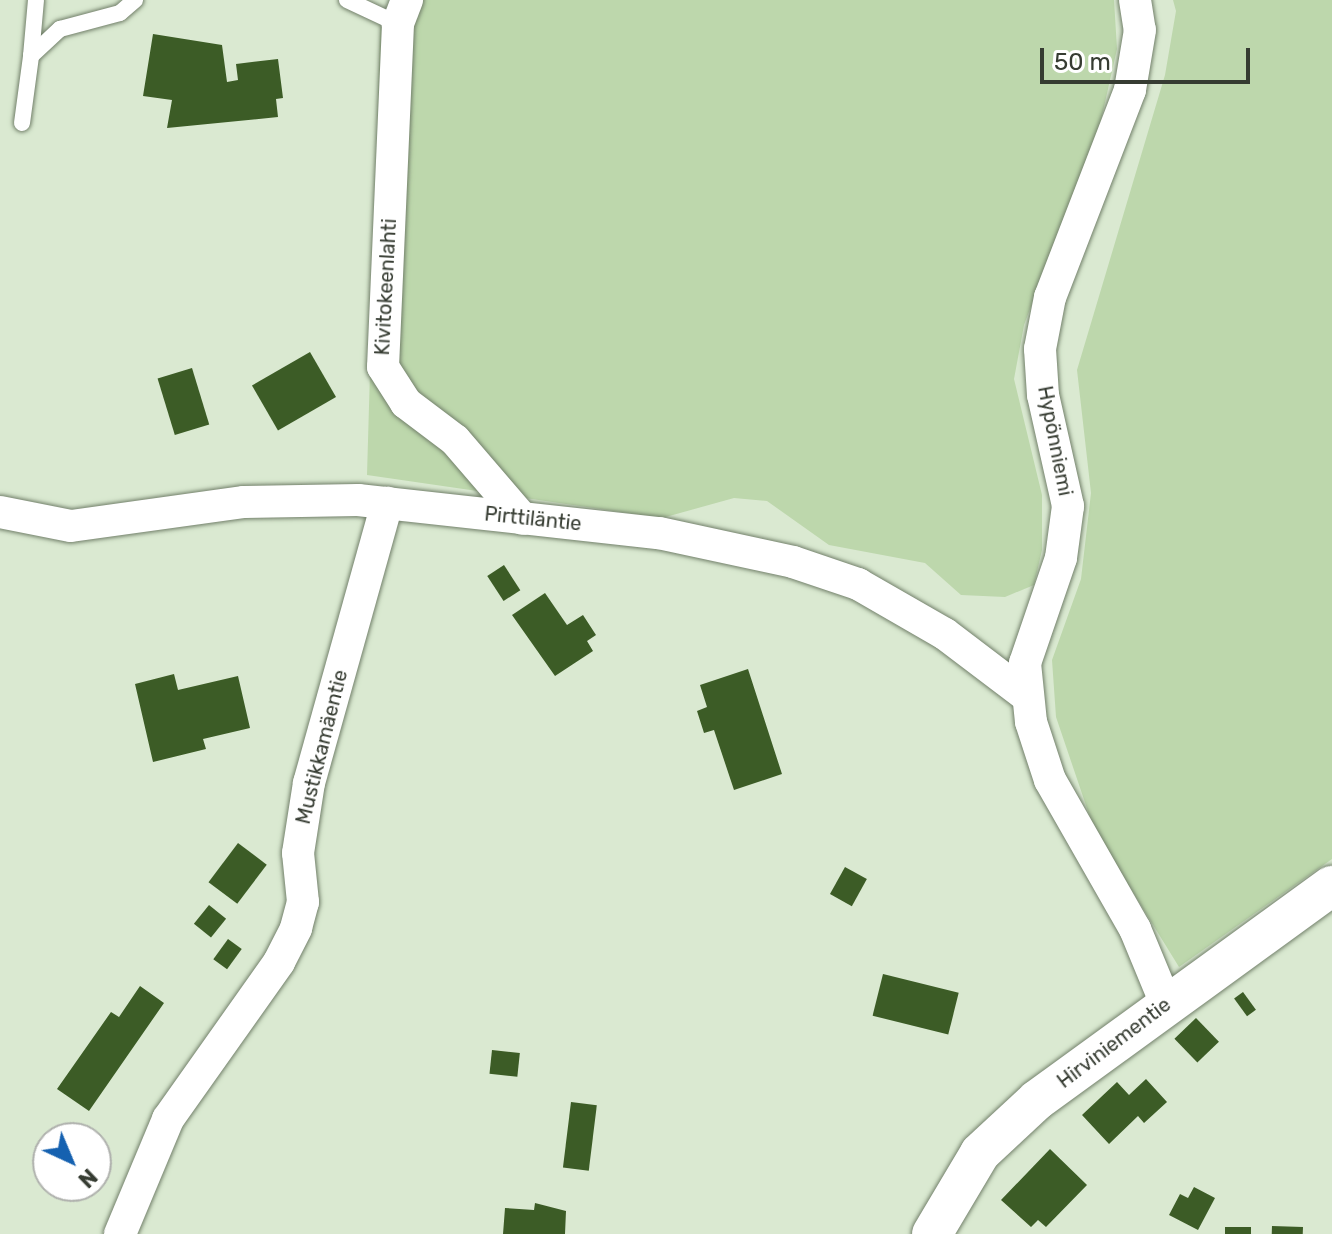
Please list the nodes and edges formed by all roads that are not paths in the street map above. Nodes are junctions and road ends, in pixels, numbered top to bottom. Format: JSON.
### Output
{"nodes":[{"id":1,"x":36,"y":0,"type":"edge"},
{"id":2,"x":135,"y":0,"type":"edge"},
{"id":3,"x":347,"y":0,"type":"edge"},
{"id":4,"x":1135,"y":0,"type":"edge"},
{"id":5,"x":403,"y":12,"type":"edge"},
{"id":6,"x":31,"y":56,"type":"junction"},
{"id":7,"x":22,"y":123,"type":"dead end"},
{"id":8,"x":387,"y":503,"type":"junction"},
{"id":9,"x":0,"y":512,"type":"edge"},
{"id":10,"x":523,"y":519,"type":"junction"},
{"id":11,"x":1028,"y":697,"type":"junction"},
{"id":12,"x":1332,"y":886,"type":"edge"},
{"id":13,"x":1166,"y":1004,"type":"junction"},
{"id":14,"x":120,"y":1234,"type":"edge"},
{"id":15,"x":932,"y":1234,"type":"edge"}],
"edges":[{"from":1,"to":6,"type":"lane"},
{"from":2,"to":6,"type":"lane"},
{"from":3,"to":5,"type":"lane"},
{"from":4,"to":11,"type":"street","name":"Hypönniemi"},
{"from":5,"to":10,"type":"street","name":"Kivitokeenlahti"},
{"from":6,"to":7,"type":"lane"},
{"from":8,"to":9,"type":"street","name":"Pirttiläntie"},
{"from":8,"to":10,"type":"street","name":"Pirttiläntie"},
{"from":8,"to":14,"type":"street","name":"Mustikkamäentie"},
{"from":10,"to":11,"type":"street","name":"Pirttiläntie"},
{"from":11,"to":13,"type":"street","name":"Hypönniemi"},
{"from":12,"to":13,"type":"street","name":"Hirviniementie"},
{"from":13,"to":15,"type":"street","name":"Hirviniementie"}]}
